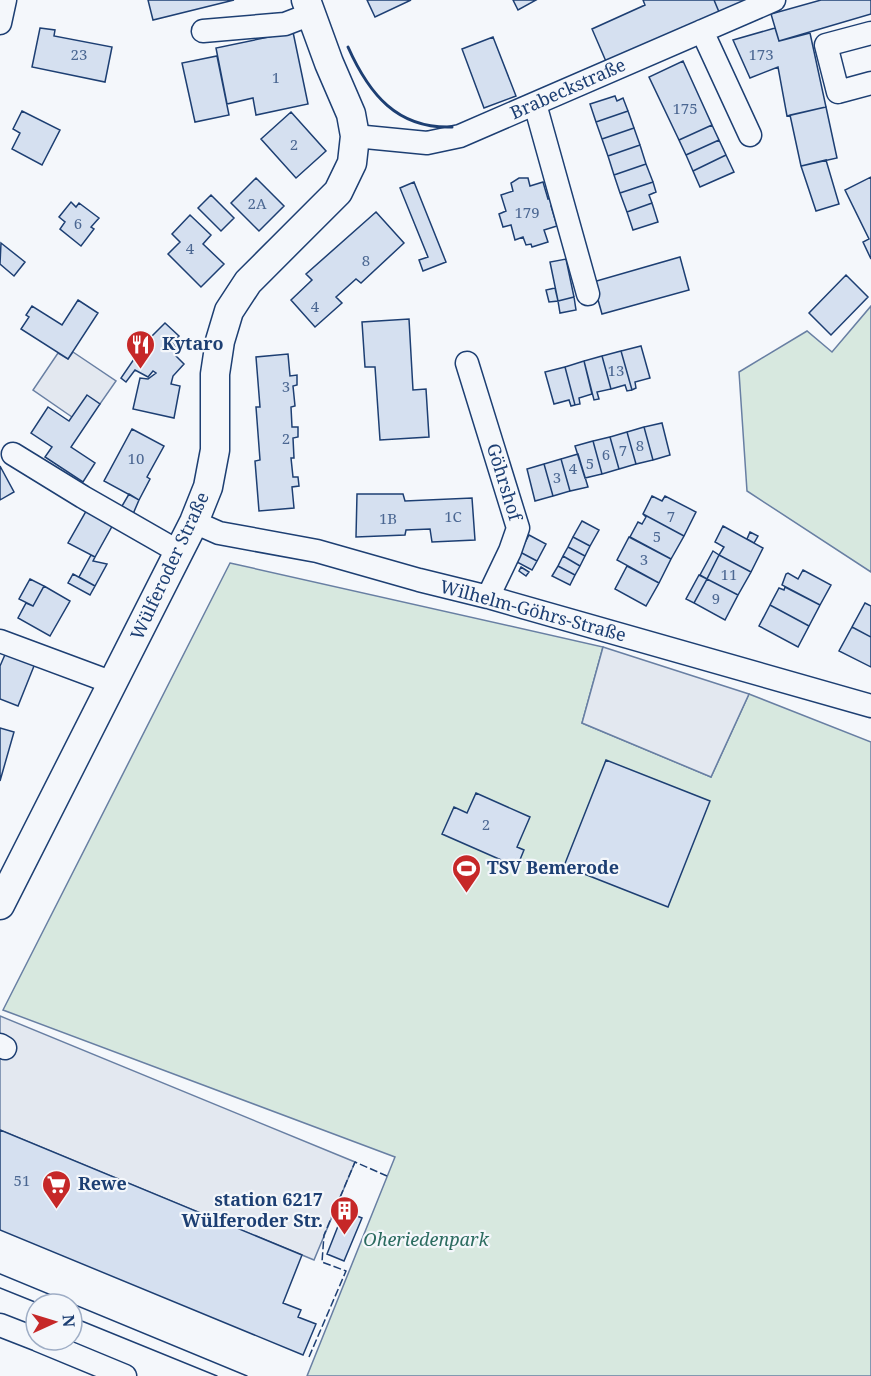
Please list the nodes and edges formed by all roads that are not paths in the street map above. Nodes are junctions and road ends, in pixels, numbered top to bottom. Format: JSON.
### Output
{"nodes":[{"id":1,"x":5,"y":0,"type":"edge"},
{"id":2,"x":774,"y":0,"type":"edge"},
{"id":3,"x":308,"y":7,"type":"edge"},
{"id":4,"x":0,"y":23,"type":"edge"},
{"id":5,"x":203,"y":31,"type":"dead end"},
{"id":6,"x":702,"y":31,"type":"junction"},
{"id":7,"x":871,"y":33,"type":"edge"},
{"id":8,"x":871,"y":83,"type":"edge"},
{"id":9,"x":535,"y":104,"type":"junction"},
{"id":10,"x":750,"y":135,"type":"dead end"},
{"id":11,"x":355,"y":136,"type":"junction"},
{"id":12,"x":588,"y":294,"type":"dead end"},
{"id":13,"x":467,"y":363,"type":"dead end"},
{"id":14,"x":13,"y":454,"type":"dead end"},
{"id":15,"x":194,"y":522,"type":"junction"},
{"id":16,"x":180,"y":552,"type":"junction"},
{"id":17,"x":488,"y":597,"type":"junction"},
{"id":18,"x":0,"y":641,"type":"edge"},
{"id":19,"x":113,"y":683,"type":"junction"},
{"id":20,"x":871,"y":706,"type":"edge"},
{"id":21,"x":0,"y":905,"type":"edge"},
{"id":22,"x":0,"y":1324,"type":"edge"},
{"id":23,"x":24,"y":1334,"type":"edge"},
{"id":24,"x":66,"y":1352,"type":"edge"},
{"id":25,"x":125,"y":1376,"type":"edge"}],
"edges":[{"from":1,"to":4,"type":"street"},
{"from":2,"to":6,"type":"street","name":"Brabeckstraße"},
{"from":3,"to":5,"type":"street"},
{"from":3,"to":11,"type":"main road"},
{"from":6,"to":9,"type":"street","name":"Brabeckstraße"},
{"from":6,"to":10,"type":"street"},
{"from":7,"to":8,"type":"street"},
{"from":9,"to":11,"type":"street","name":"Brabeckstraße"},
{"from":9,"to":12,"type":"street"},
{"from":11,"to":15,"type":"main road","name":"Wülferoder Straße"},
{"from":13,"to":17,"type":"street","name":"Göhrshof"},
{"from":14,"to":16,"type":"street"},
{"from":15,"to":16,"type":"main road","name":"Wülferoder Straße"},
{"from":15,"to":17,"type":"street","name":"Wilhelm-Göhrs-Straße"},
{"from":16,"to":19,"type":"main road","name":"Wülferoder Straße"},
{"from":17,"to":20,"type":"street","name":"Wilhelm-Göhrs-Straße"},
{"from":18,"to":19,"type":"street"},
{"from":19,"to":21,"type":"main road","name":"Wülferoder Straße"},
{"from":22,"to":23,"type":"street"},
{"from":24,"to":25,"type":"street"}]}
